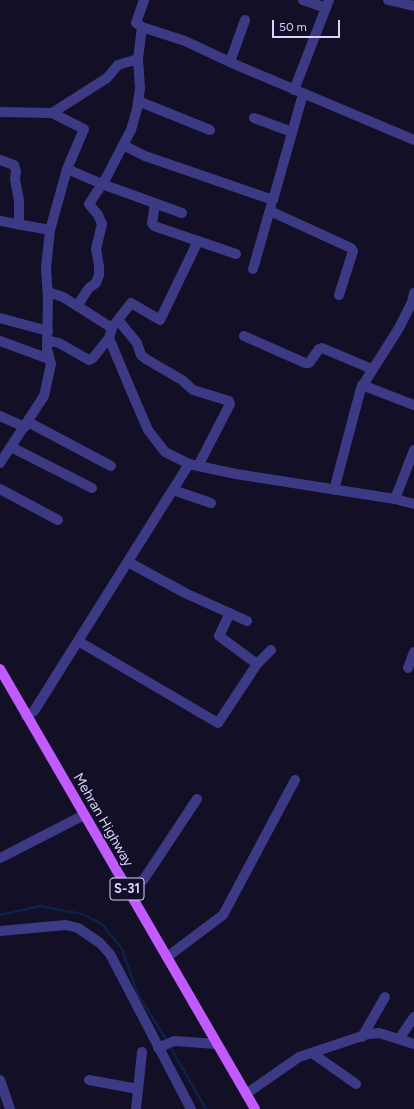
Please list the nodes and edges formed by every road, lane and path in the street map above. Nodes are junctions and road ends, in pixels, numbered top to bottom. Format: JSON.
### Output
{"nodes":[{"id":1,"x":144,"y":0,"type":"edge"},
{"id":2,"x":303,"y":0,"type":"edge"},
{"id":3,"x":388,"y":0,"type":"edge"},
{"id":4,"x":327,"y":4,"type":"edge"},
{"id":5,"x":414,"y":6,"type":"edge"},
{"id":6,"x":245,"y":20,"type":"dead end"},
{"id":7,"x":142,"y":28,"type":"junction"},
{"id":8,"x":138,"y":59,"type":"junction"},
{"id":9,"x":230,"y":62,"type":"junction"},
{"id":10,"x":299,"y":92,"type":"junction"},
{"id":11,"x":138,"y":100,"type":"junction"},
{"id":12,"x":0,"y":112,"type":"edge"},
{"id":13,"x":52,"y":113,"type":"junction"},
{"id":14,"x":254,"y":118,"type":"dead end"},
{"id":15,"x":210,"y":130,"type":"dead end"},
{"id":16,"x":292,"y":132,"type":"junction"},
{"id":17,"x":414,"y":140,"type":"edge"},
{"id":18,"x":123,"y":145,"type":"junction"},
{"id":19,"x":0,"y":160,"type":"edge"},
{"id":20,"x":67,"y":169,"type":"junction"},
{"id":21,"x":102,"y":184,"type":"junction"},
{"id":22,"x":272,"y":200,"type":"junction"},
{"id":23,"x":155,"y":204,"type":"junction"},
{"id":24,"x":270,"y":211,"type":"junction"},
{"id":25,"x":182,"y":213,"type":"dead end"},
{"id":26,"x":0,"y":220,"type":"edge"},
{"id":27,"x":19,"y":225,"type":"junction"},
{"id":28,"x":50,"y":230,"type":"junction"},
{"id":29,"x":198,"y":241,"type":"junction"},
{"id":30,"x":236,"y":254,"type":"dead end"},
{"id":31,"x":253,"y":269,"type":"dead end"},
{"id":32,"x":48,"y":292,"type":"junction"},
{"id":33,"x":414,"y":293,"type":"edge"},
{"id":34,"x":339,"y":295,"type":"dead end"},
{"id":35,"x":77,"y":306,"type":"junction"},
{"id":36,"x":0,"y":318,"type":"edge"},
{"id":37,"x":115,"y":324,"type":"junction"},
{"id":38,"x":48,"y":336,"type":"junction"},
{"id":39,"x":244,"y":336,"type":"dead end"},
{"id":40,"x":108,"y":338,"type":"junction"},
{"id":41,"x":0,"y":341,"type":"edge"},
{"id":42,"x":49,"y":359,"type":"junction"},
{"id":43,"x":372,"y":369,"type":"junction"},
{"id":44,"x":362,"y":386,"type":"junction"},
{"id":45,"x":414,"y":405,"type":"edge"},
{"id":46,"x":0,"y":416,"type":"edge"},
{"id":47,"x":27,"y":424,"type":"junction"},
{"id":48,"x":11,"y":447,"type":"junction"},
{"id":49,"x":414,"y":450,"type":"edge"},
{"id":50,"x":0,"y":464,"type":"edge"},
{"id":51,"x":194,"y":465,"type":"junction"},
{"id":52,"x":111,"y":466,"type":"dead end"},
{"id":53,"x":92,"y":488,"type":"dead end"},
{"id":54,"x":0,"y":489,"type":"edge"},
{"id":55,"x":173,"y":490,"type":"junction"},
{"id":56,"x":334,"y":490,"type":"junction"},
{"id":57,"x":395,"y":500,"type":"junction"},
{"id":58,"x":211,"y":504,"type":"dead end"},
{"id":59,"x":414,"y":504,"type":"edge"},
{"id":60,"x":58,"y":520,"type":"dead end"},
{"id":61,"x":128,"y":562,"type":"junction"},
{"id":62,"x":230,"y":614,"type":"junction"},
{"id":63,"x":247,"y":621,"type":"dead end"},
{"id":64,"x":78,"y":641,"type":"junction"},
{"id":65,"x":270,"y":650,"type":"dead end"},
{"id":66,"x":414,"y":652,"type":"edge"},
{"id":67,"x":257,"y":664,"type":"junction"},
{"id":68,"x":408,"y":668,"type":"dead end"},
{"id":69,"x":0,"y":669,"type":"edge"},
{"id":70,"x":26,"y":716,"type":"junction"},
{"id":71,"x":295,"y":780,"type":"dead end"},
{"id":72,"x":197,"y":799,"type":"dead end"},
{"id":73,"x":84,"y":815,"type":"junction"},
{"id":74,"x":0,"y":858,"type":"edge"},
{"id":75,"x":129,"y":893,"type":"junction"},
{"id":76,"x":0,"y":931,"type":"edge"},
{"id":77,"x":166,"y":957,"type":"junction"},
{"id":78,"x":385,"y":997,"type":"dead end"},
{"id":79,"x":414,"y":1017,"type":"edge"},
{"id":80,"x":362,"y":1037,"type":"junction"},
{"id":81,"x":399,"y":1039,"type":"junction"},
{"id":82,"x":217,"y":1044,"type":"junction"},
{"id":83,"x":414,"y":1044,"type":"edge"},
{"id":84,"x":164,"y":1045,"type":"junction"},
{"id":85,"x":142,"y":1052,"type":"dead end"},
{"id":86,"x":312,"y":1053,"type":"junction"},
{"id":87,"x":0,"y":1080,"type":"edge"},
{"id":88,"x":89,"y":1080,"type":"dead end"},
{"id":89,"x":356,"y":1084,"type":"dead end"},
{"id":90,"x":138,"y":1089,"type":"junction"},
{"id":91,"x":246,"y":1094,"type":"junction"},
{"id":92,"x":10,"y":1109,"type":"edge"},
{"id":93,"x":136,"y":1109,"type":"edge"},
{"id":94,"x":191,"y":1109,"type":"edge"},
{"id":95,"x":255,"y":1109,"type":"edge"}],
"edges":[{"from":1,"to":7,"type":"street"},
{"from":2,"to":4,"type":"street"},
{"from":3,"to":5,"type":"street"},
{"from":4,"to":10,"type":"street"},
{"from":6,"to":9,"type":"street"},
{"from":7,"to":8,"type":"street"},
{"from":7,"to":9,"type":"street"},
{"from":8,"to":11,"type":"street"},
{"from":8,"to":13,"type":"street"},
{"from":9,"to":10,"type":"street"},
{"from":10,"to":16,"type":"street"},
{"from":10,"to":17,"type":"street"},
{"from":11,"to":15,"type":"street"},
{"from":11,"to":18,"type":"street"},
{"from":12,"to":13,"type":"street"},
{"from":13,"to":20,"type":"street"},
{"from":14,"to":16,"type":"street"},
{"from":16,"to":22,"type":"street"},
{"from":18,"to":21,"type":"street"},
{"from":18,"to":22,"type":"street"},
{"from":19,"to":27,"type":"street"},
{"from":20,"to":21,"type":"street"},
{"from":20,"to":28,"type":"street"},
{"from":21,"to":23,"type":"street"},
{"from":21,"to":35,"type":"street"},
{"from":22,"to":24,"type":"street"},
{"from":23,"to":25,"type":"street"},
{"from":23,"to":29,"type":"street"},
{"from":24,"to":31,"type":"street"},
{"from":24,"to":34,"type":"street"},
{"from":26,"to":27,"type":"street"},
{"from":27,"to":28,"type":"street"},
{"from":28,"to":32,"type":"street"},
{"from":29,"to":30,"type":"street"},
{"from":29,"to":37,"type":"street"},
{"from":32,"to":35,"type":"street"},
{"from":32,"to":38,"type":"street"},
{"from":33,"to":43,"type":"street"},
{"from":35,"to":37,"type":"street"},
{"from":36,"to":38,"type":"street"},
{"from":37,"to":40,"type":"street"},
{"from":37,"to":51,"type":"street"},
{"from":38,"to":40,"type":"street"},
{"from":38,"to":42,"type":"street"},
{"from":39,"to":43,"type":"street"},
{"from":40,"to":51,"type":"street"},
{"from":41,"to":42,"type":"street"},
{"from":42,"to":47,"type":"street"},
{"from":43,"to":44,"type":"street"},
{"from":44,"to":45,"type":"street"},
{"from":44,"to":56,"type":"street"},
{"from":46,"to":47,"type":"street"},
{"from":47,"to":48,"type":"street"},
{"from":47,"to":52,"type":"street"},
{"from":48,"to":50,"type":"street"},
{"from":48,"to":53,"type":"street"},
{"from":49,"to":57,"type":"street"},
{"from":51,"to":55,"type":"street"},
{"from":51,"to":56,"type":"street"},
{"from":54,"to":60,"type":"street"},
{"from":55,"to":58,"type":"street"},
{"from":55,"to":61,"type":"street"},
{"from":56,"to":57,"type":"street"},
{"from":57,"to":59,"type":"street"},
{"from":61,"to":62,"type":"street"},
{"from":61,"to":64,"type":"street"},
{"from":62,"to":63,"type":"street"},
{"from":62,"to":67,"type":"street"},
{"from":64,"to":67,"type":"street"},
{"from":64,"to":70,"type":"street"},
{"from":65,"to":67,"type":"street"},
{"from":66,"to":68,"type":"street"},
{"from":69,"to":70,"type":"main road","name":"Mehran Highway","number":"S-31"},
{"from":70,"to":73,"type":"main road","name":"Mehran Highway","number":"S-31"},
{"from":71,"to":77,"type":"street"},
{"from":72,"to":75,"type":"street"},
{"from":73,"to":74,"type":"street"},
{"from":73,"to":75,"type":"main road","name":"Mehran Highway","number":"S-31"},
{"from":75,"to":77,"type":"main road","name":"Mehran Highway","number":"S-31"},
{"from":76,"to":84,"type":"street"},
{"from":77,"to":82,"type":"main road","name":"Mehran Highway","number":"S-31"},
{"from":78,"to":80,"type":"street"},
{"from":79,"to":81,"type":"street"},
{"from":80,"to":81,"type":"street"},
{"from":80,"to":86,"type":"street"},
{"from":81,"to":83,"type":"street"},
{"from":82,"to":84,"type":"street"},
{"from":82,"to":91,"type":"main road","name":"Mehran Highway","number":"S-31"},
{"from":84,"to":94,"type":"street"},
{"from":85,"to":90,"type":"street"},
{"from":86,"to":89,"type":"street"},
{"from":86,"to":91,"type":"street"},
{"from":87,"to":92,"type":"street"},
{"from":88,"to":90,"type":"street"},
{"from":90,"to":93,"type":"street"},
{"from":91,"to":95,"type":"main road","name":"Mehran Highway","number":"S-31"}]}
